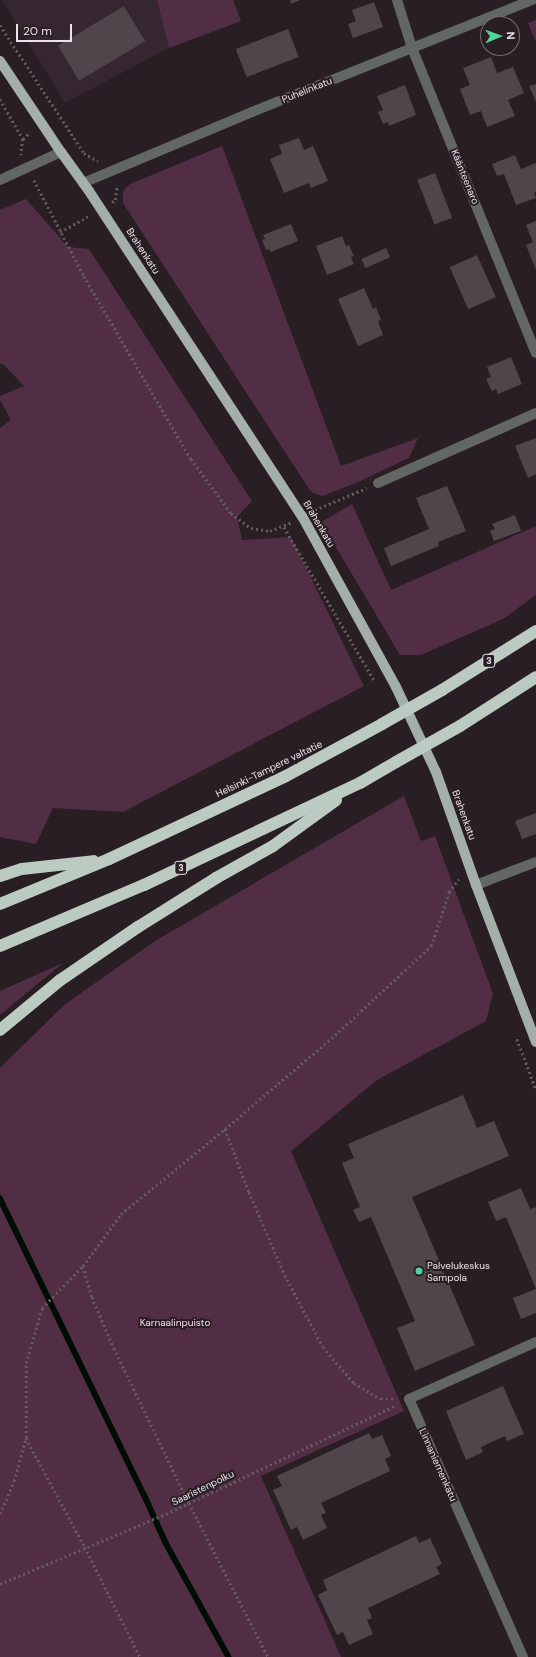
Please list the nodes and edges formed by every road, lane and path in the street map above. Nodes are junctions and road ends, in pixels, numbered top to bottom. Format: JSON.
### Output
{"nodes":[{"id":1,"x":397,"y":0,"type":"edge"},
{"id":2,"x":532,"y":0,"type":"edge"},
{"id":3,"x":0,"y":25,"type":"edge"},
{"id":4,"x":412,"y":48,"type":"junction"},
{"id":5,"x":0,"y":61,"type":"edge"},
{"id":6,"x":0,"y":99,"type":"edge"},
{"id":7,"x":61,"y":152,"type":"junction"},
{"id":8,"x":27,"y":167,"type":"junction"},
{"id":9,"x":106,"y":173,"type":"junction"},
{"id":10,"x":0,"y":180,"type":"edge"},
{"id":11,"x":83,"y":183,"type":"junction"},
{"id":12,"x":115,"y":191,"type":"dead end"},
{"id":13,"x":536,"y":353,"type":"edge"},
{"id":14,"x":536,"y":413,"type":"edge"},
{"id":15,"x":378,"y":483,"type":"joint"},
{"id":16,"x":302,"y":516,"type":"junction"},
{"id":17,"x":284,"y":527,"type":"junction"},
{"id":18,"x":536,"y":631,"type":"edge"},
{"id":19,"x":536,"y":677,"type":"edge"},
{"id":20,"x":377,"y":686,"type":"dead end"},
{"id":21,"x":360,"y":783,"type":"junction"},
{"id":22,"x":109,"y":859,"type":"junction"},
{"id":23,"x":536,"y":862,"type":"edge"},
{"id":24,"x":456,"y":872,"type":"dead end"},
{"id":25,"x":0,"y":876,"type":"edge"},
{"id":26,"x":458,"y":880,"type":"junction"},
{"id":27,"x":476,"y":885,"type":"junction"},
{"id":28,"x":461,"y":887,"type":"dead end"},
{"id":29,"x":0,"y":904,"type":"edge"},
{"id":30,"x":0,"y":946,"type":"edge"},
{"id":31,"x":0,"y":1030,"type":"edge"},
{"id":32,"x":517,"y":1036,"type":"dead end"},
{"id":33,"x":536,"y":1042,"type":"edge"},
{"id":34,"x":536,"y":1089,"type":"edge"},
{"id":35,"x":225,"y":1129,"type":"junction"},
{"id":36,"x":83,"y":1266,"type":"junction"},
{"id":37,"x":536,"y":1342,"type":"edge"},
{"id":38,"x":409,"y":1399,"type":"junction"},
{"id":39,"x":26,"y":1438,"type":"junction"},
{"id":40,"x":189,"y":1503,"type":"junction"},
{"id":41,"x":0,"y":1514,"type":"edge"},
{"id":42,"x":85,"y":1547,"type":"junction"},
{"id":43,"x":0,"y":1584,"type":"edge"},
{"id":44,"x":140,"y":1657,"type":"edge"},
{"id":45,"x":268,"y":1657,"type":"edge"},
{"id":46,"x":523,"y":1657,"type":"edge"}],
"edges":[{"from":1,"to":4,"type":"street","name":"Käänteenaro"},
{"from":2,"to":4,"type":"street","name":"Puhelinkatu"},
{"from":3,"to":9,"type":"path"},
{"from":4,"to":9,"type":"street","name":"Puhelinkatu"},
{"from":4,"to":13,"type":"street","name":"Käänteenaro"},
{"from":5,"to":7,"type":"main road","name":"Brahenkatu"},
{"from":6,"to":8,"type":"path"},
{"from":7,"to":8,"type":"street"},
{"from":7,"to":11,"type":"main road","name":"Brahenkatu"},
{"from":8,"to":10,"type":"street"},
{"from":8,"to":17,"type":"path"},
{"from":9,"to":11,"type":"street","name":"Puhelinkatu"},
{"from":9,"to":12,"type":"path"},
{"from":11,"to":16,"type":"main road","name":"Brahenkatu"},
{"from":14,"to":15,"type":"street"},
{"from":15,"to":16,"type":"path"},
{"from":16,"to":17,"type":"path"},
{"from":16,"to":27,"type":"main road","name":"Brahenkatu"},
{"from":17,"to":20,"type":"path"},
{"from":18,"to":22,"type":"highway","name":"Helsinki-Tampere valtatie","number":"3","bridge":true},
{"from":19,"to":21,"type":"highway","number":"3","bridge":true},
{"from":21,"to":30,"type":"highway","number":"3"},
{"from":21,"to":31,"type":"highway"},
{"from":22,"to":25,"type":"highway"},
{"from":22,"to":29,"type":"highway","name":"Helsinki-Tampere valtatie","number":"3"},
{"from":23,"to":27,"type":"street"},
{"from":24,"to":26,"type":"path"},
{"from":26,"to":28,"type":"path"},
{"from":26,"to":35,"type":"path"},
{"from":27,"to":33,"type":"main road","name":"Brahenkatu"},
{"from":32,"to":34,"type":"path"},
{"from":35,"to":36,"type":"path"},
{"from":35,"to":38,"type":"path"},
{"from":36,"to":39,"type":"path"},
{"from":36,"to":40,"type":"path"},
{"from":37,"to":38,"type":"street"},
{"from":38,"to":40,"type":"path","name":"Saaristenpolku"},
{"from":38,"to":46,"type":"street","name":"Linnaniemenkatu"},
{"from":39,"to":41,"type":"path"},
{"from":39,"to":42,"type":"path"},
{"from":40,"to":42,"type":"path","name":"Saaristenpolku"},
{"from":40,"to":45,"type":"path"},
{"from":42,"to":43,"type":"path","name":"Saaristenpolku"},
{"from":42,"to":44,"type":"path"}]}
